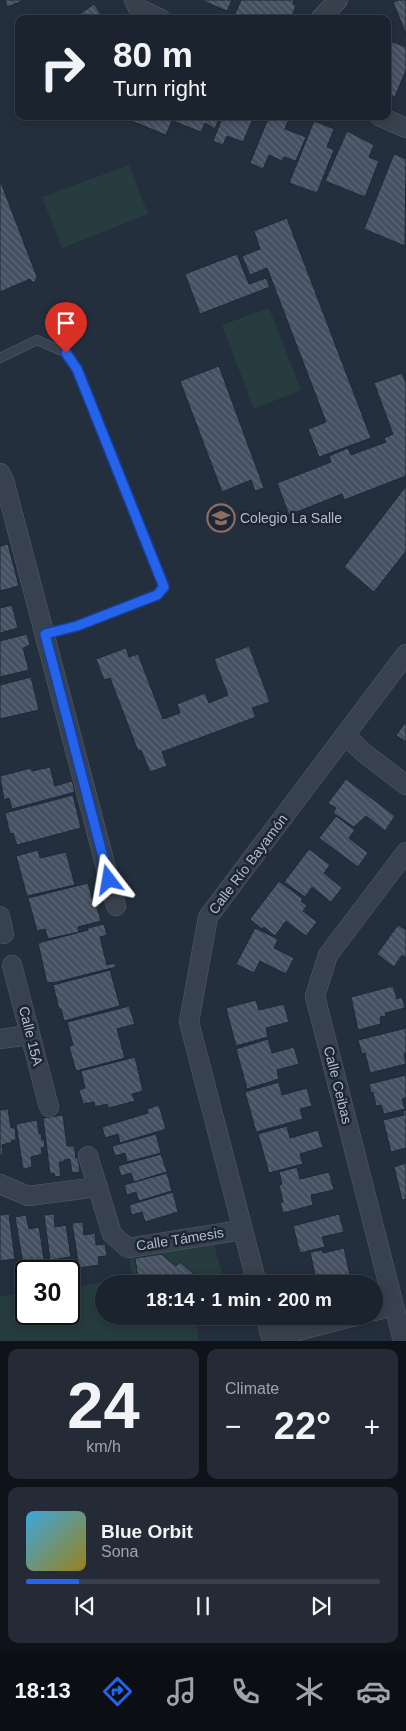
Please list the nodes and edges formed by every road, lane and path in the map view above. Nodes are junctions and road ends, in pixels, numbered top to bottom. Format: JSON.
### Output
{"nodes":[{"id":1,"x":134,"y":0,"type":"edge"},
{"id":2,"x":338,"y":0,"type":"edge"},
{"id":3,"x":153,"y":15,"type":"edge"},
{"id":4,"x":324,"y":15,"type":"edge"},
{"id":5,"x":388,"y":120,"type":"edge"},
{"id":6,"x":406,"y":128,"type":"edge"},
{"id":7,"x":0,"y":358,"type":"edge"},
{"id":8,"x":0,"y":473,"type":"edge"},
{"id":9,"x":45,"y":634,"type":"junction"},
{"id":10,"x":406,"y":654,"type":"edge"},
{"id":11,"x":345,"y":735,"type":"junction"},
{"id":12,"x":406,"y":784,"type":"edge"},
{"id":13,"x":406,"y":852,"type":"edge"},
{"id":14,"x":116,"y":906,"type":"dead end"},
{"id":15,"x":12,"y":965,"type":"dead end"},
{"id":16,"x":30,"y":1035,"type":"junction"},
{"id":17,"x":0,"y":1039,"type":"edge"},
{"id":18,"x":49,"y":1107,"type":"dead end"},
{"id":19,"x":88,"y":1156,"type":"dead end"},
{"id":20,"x":0,"y":1184,"type":"edge"},
{"id":21,"x":98,"y":1187,"type":"junction"},
{"id":22,"x":242,"y":1230,"type":"junction"},
{"id":23,"x":254,"y":1275,"type":"edge"},
{"id":24,"x":393,"y":1306,"type":"junction"},
{"id":25,"x":383,"y":1309,"type":"edge"},
{"id":26,"x":267,"y":1325,"type":"edge"},
{"id":27,"x":324,"y":1325,"type":"edge"},
{"id":28,"x":271,"y":1340,"type":"edge"},
{"id":29,"x":403,"y":1341,"type":"edge"}],
"edges":[{"from":1,"to":3,"type":"street"},
{"from":2,"to":4,"type":"street"},
{"from":5,"to":6,"type":"street"},
{"from":7,"to":9,"type":"lane"},
{"from":8,"to":9,"type":"street"},
{"from":9,"to":14,"type":"street"},
{"from":10,"to":11,"type":"street","name":"Calle Río Bayamón"},
{"from":11,"to":12,"type":"street"},
{"from":11,"to":22,"type":"street","name":"Calle Río Bayamón"},
{"from":13,"to":24,"type":"street","name":"Calle Ceibas"},
{"from":15,"to":16,"type":"street","name":"Calle 15A"},
{"from":16,"to":17,"type":"street"},
{"from":16,"to":18,"type":"street","name":"Calle 15A"},
{"from":19,"to":21,"type":"street","name":"Calle Támesis"},
{"from":20,"to":21,"type":"street"},
{"from":21,"to":22,"type":"street","name":"Calle Támesis"},
{"from":22,"to":23,"type":"street","name":"Calle Río Bayamón"},
{"from":24,"to":25,"type":"street"},
{"from":24,"to":29,"type":"street","name":"Calle Ceibas"},
{"from":26,"to":28,"type":"street"},
{"from":27,"to":28,"type":"street"}]}
